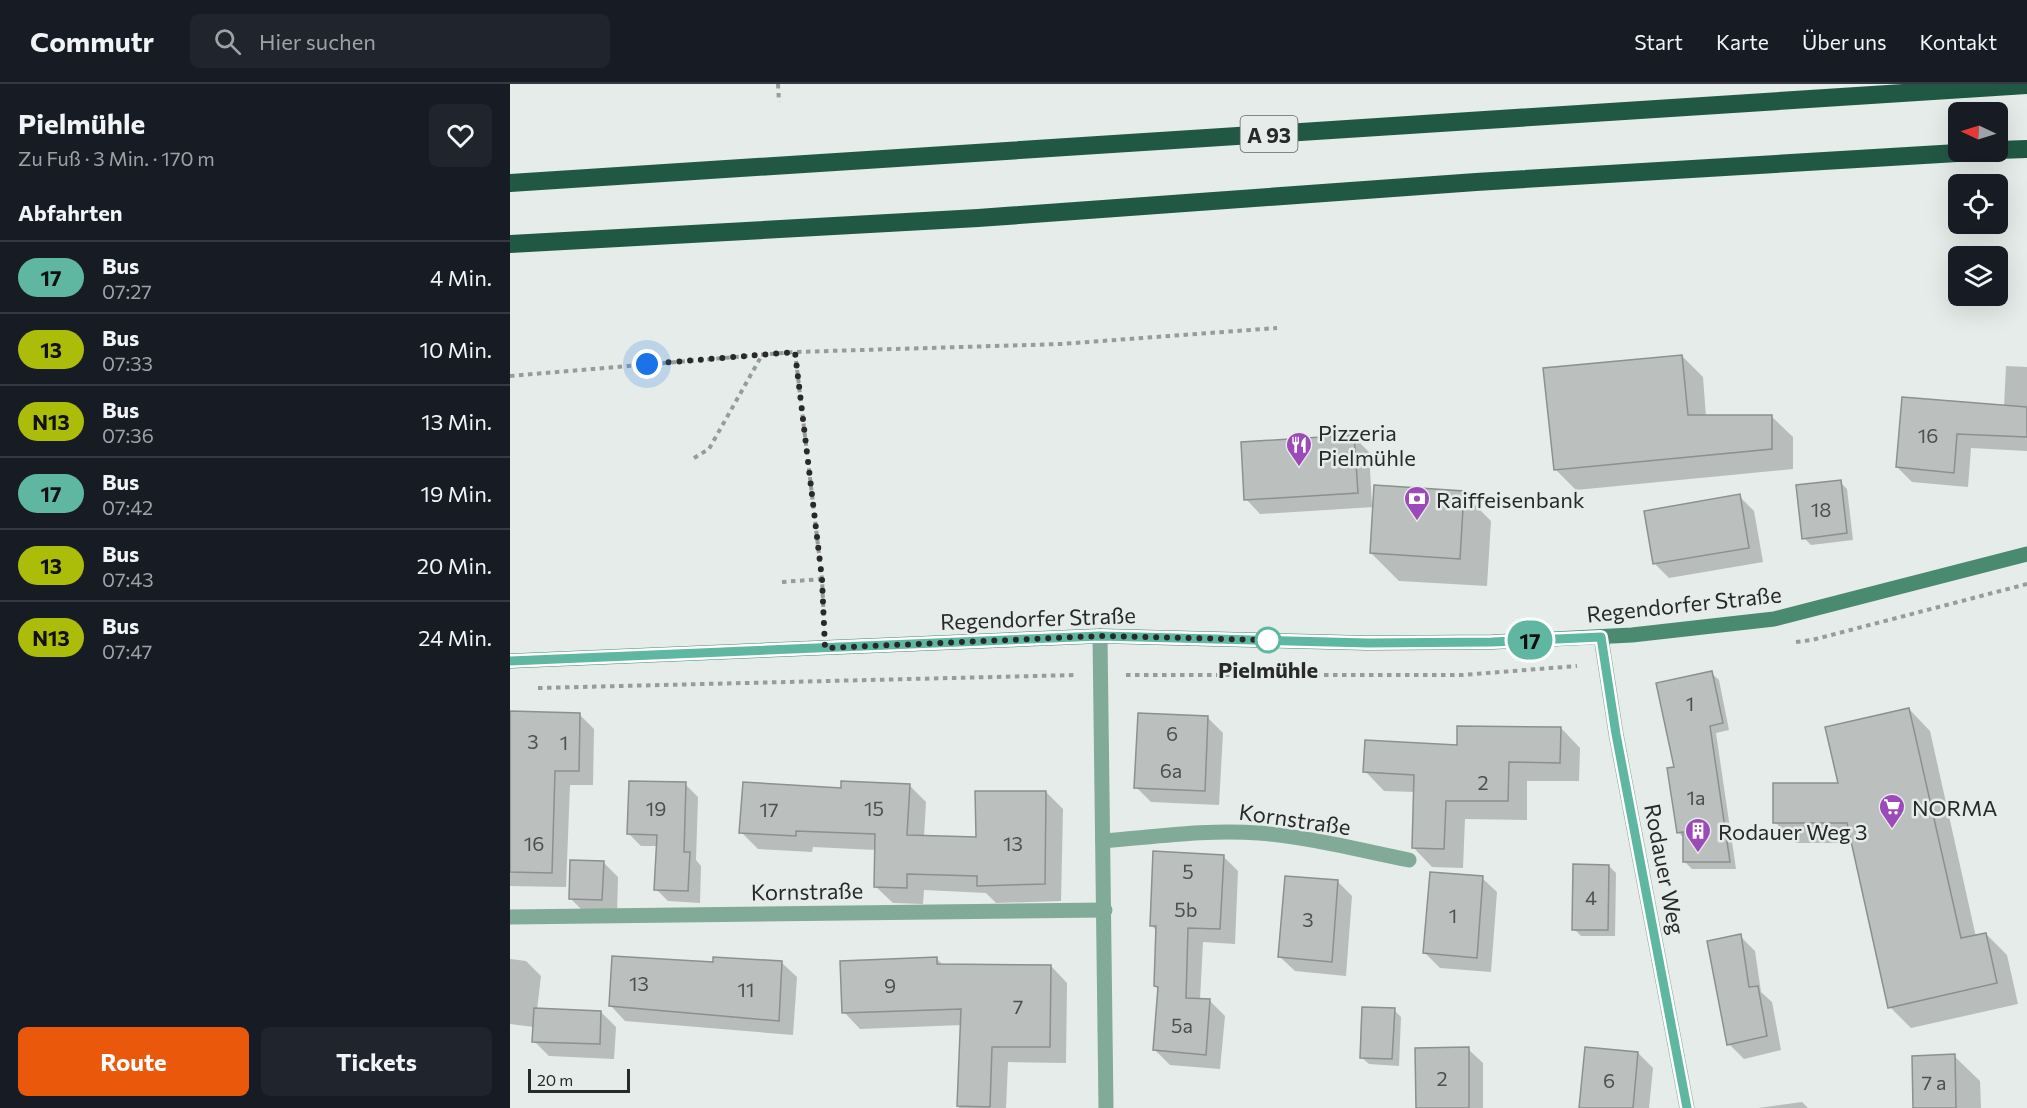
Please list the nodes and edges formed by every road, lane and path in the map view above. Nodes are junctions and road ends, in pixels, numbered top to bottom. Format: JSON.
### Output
{"nodes":[{"id":1,"x":778,"y":84,"type":"edge"},
{"id":2,"x":2027,"y":85,"type":"edge"},
{"id":3,"x":779,"y":102,"type":"dead end"},
{"id":4,"x":2027,"y":149,"type":"edge"},
{"id":5,"x":2008,"y":150,"type":"edge"},
{"id":6,"x":1948,"y":154,"type":"edge"},
{"id":7,"x":510,"y":183,"type":"edge"},
{"id":8,"x":510,"y":244,"type":"edge"},
{"id":9,"x":1277,"y":328,"type":"dead end"},
{"id":10,"x":795,"y":352,"type":"junction"},
{"id":11,"x":762,"y":355,"type":"junction"},
{"id":12,"x":510,"y":376,"type":"edge"},
{"id":13,"x":694,"y":458,"type":"dead end"},
{"id":14,"x":2027,"y":554,"type":"edge"},
{"id":15,"x":822,"y":579,"type":"junction"},
{"id":16,"x":782,"y":582,"type":"dead end"},
{"id":17,"x":1100,"y":636,"type":"junction"},
{"id":18,"x":1601,"y":637,"type":"junction"},
{"id":19,"x":825,"y":648,"type":"junction"},
{"id":20,"x":510,"y":661,"type":"edge"},
{"id":21,"x":1605,"y":663,"type":"junction"},
{"id":22,"x":1101,"y":674,"type":"junction"},
{"id":23,"x":534,"y":688,"type":"dead end"},
{"id":24,"x":1103,"y":841,"type":"junction"},
{"id":25,"x":1408,"y":860,"type":"dead end"},
{"id":26,"x":1105,"y":910,"type":"junction"},
{"id":27,"x":510,"y":917,"type":"edge"},
{"id":28,"x":1106,"y":1108,"type":"edge"},
{"id":29,"x":1687,"y":1108,"type":"edge"}],
"edges":[{"from":1,"to":3,"type":"path"},
{"from":2,"to":7,"type":"highway","number":"A 93"},
{"from":4,"to":5,"type":"highway"},
{"from":6,"to":8,"type":"highway"},
{"from":9,"to":10,"type":"path"},
{"from":10,"to":11,"type":"path"},
{"from":10,"to":15,"type":"path"},
{"from":11,"to":12,"type":"path"},
{"from":11,"to":13,"type":"path"},
{"from":14,"to":18,"type":"street","name":"Regendorfer Straße"},
{"from":15,"to":16,"type":"path"},
{"from":15,"to":19,"type":"path"},
{"from":17,"to":18,"type":"street","name":"Regendorfer Straße"},
{"from":17,"to":19,"type":"street","name":"Regendorfer Straße"},
{"from":17,"to":22,"type":"street"},
{"from":18,"to":21,"type":"street","name":"Rodauer Weg"},
{"from":19,"to":20,"type":"street","name":"Regendorfer Straße"},
{"from":21,"to":22,"type":"path"},
{"from":21,"to":29,"type":"street","name":"Rodauer Weg"},
{"from":22,"to":23,"type":"path"},
{"from":22,"to":24,"type":"street"},
{"from":24,"to":25,"type":"street","name":"Kornstraße"},
{"from":24,"to":26,"type":"street"},
{"from":26,"to":27,"type":"street","name":"Kornstraße"},
{"from":26,"to":28,"type":"street"}]}
